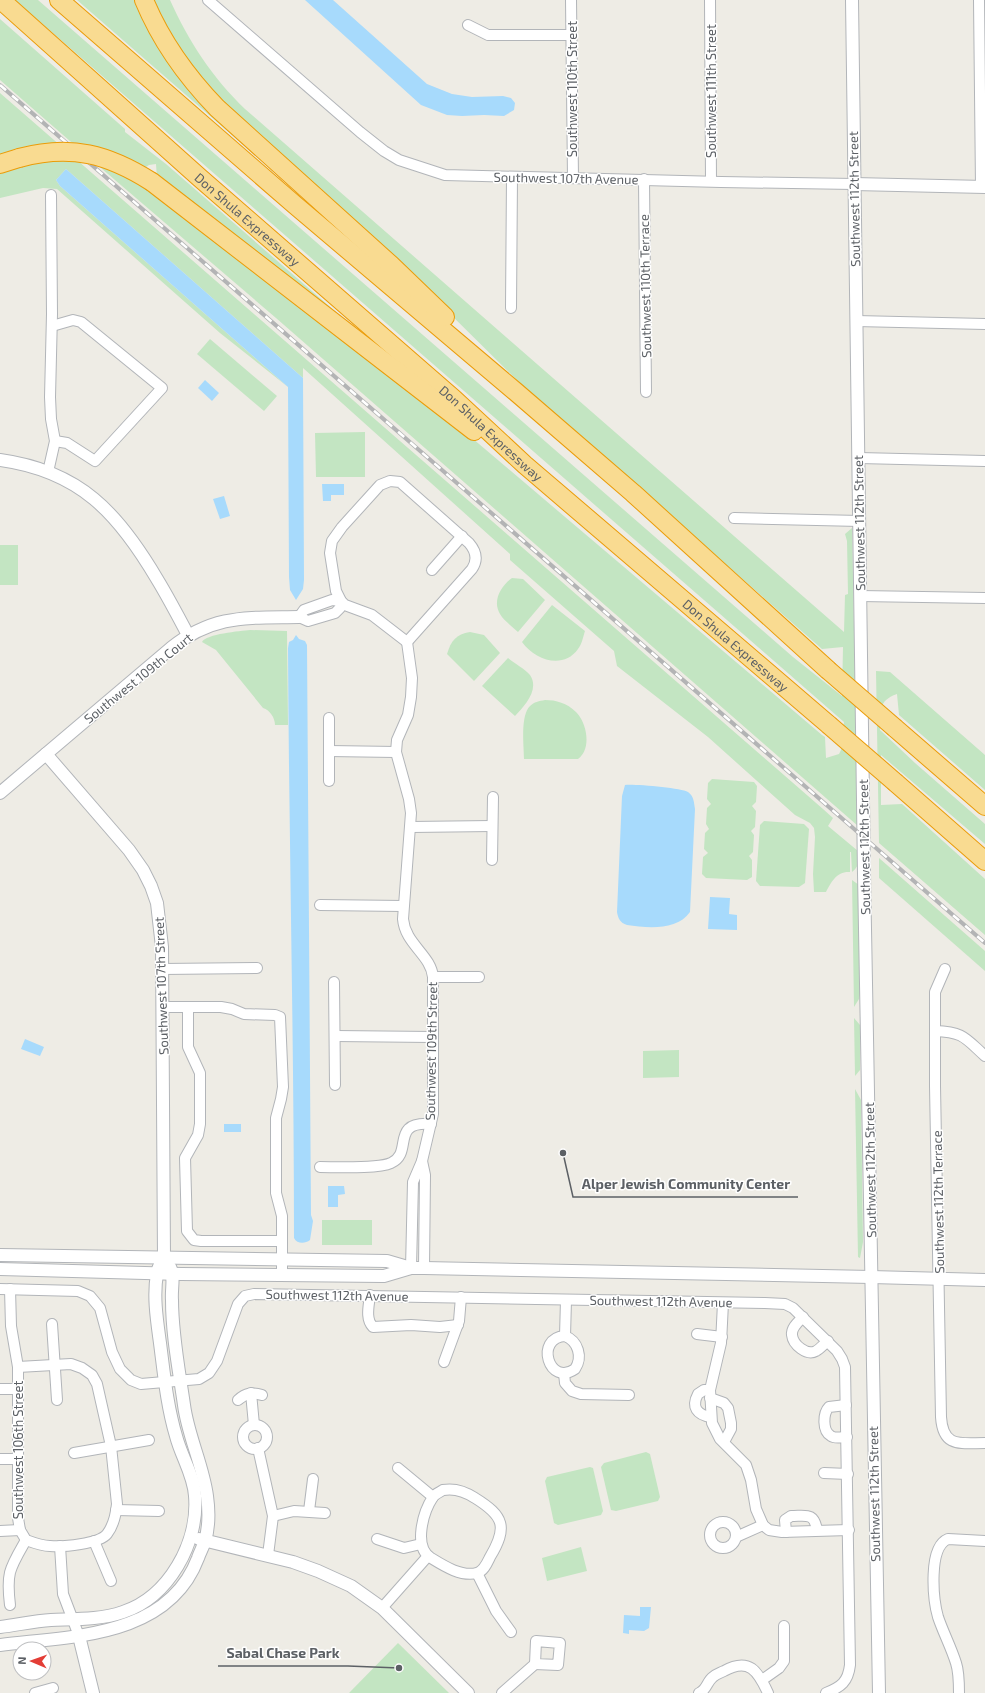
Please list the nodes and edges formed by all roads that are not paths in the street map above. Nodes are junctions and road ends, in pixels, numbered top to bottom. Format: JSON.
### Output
{"nodes":[{"id":1,"x":1,"y":0,"type":"edge"},
{"id":2,"x":59,"y":0,"type":"edge"},
{"id":3,"x":144,"y":0,"type":"edge"},
{"id":4,"x":208,"y":0,"type":"edge"},
{"id":5,"x":572,"y":0,"type":"edge"},
{"id":6,"x":710,"y":0,"type":"edge"},
{"id":7,"x":852,"y":0,"type":"edge"},
{"id":8,"x":979,"y":0,"type":"edge"},
{"id":9,"x":468,"y":25,"type":"dead end"},
{"id":10,"x":572,"y":36,"type":"junction"},
{"id":11,"x":982,"y":65,"type":"edge"},
{"id":12,"x":0,"y":164,"type":"edge"},
{"id":13,"x":512,"y":177,"type":"junction"},
{"id":14,"x":573,"y":178,"type":"junction"},
{"id":15,"x":644,"y":179,"type":"junction"},
{"id":16,"x":711,"y":181,"type":"junction"},
{"id":17,"x":854,"y":184,"type":"junction"},
{"id":18,"x":983,"y":187,"type":"edge"},
{"id":19,"x":51,"y":195,"type":"dead end"},
{"id":20,"x":511,"y":308,"type":"dead end"},
{"id":21,"x":856,"y":321,"type":"junction"},
{"id":22,"x":985,"y":324,"type":"edge"},
{"id":23,"x":52,"y":326,"type":"junction"},
{"id":24,"x":516,"y":392,"type":"junction"},
{"id":25,"x":646,"y":392,"type":"dead end"},
{"id":26,"x":55,"y":441,"type":"junction"},
{"id":27,"x":859,"y":458,"type":"junction"},
{"id":28,"x":0,"y":460,"type":"edge"},
{"id":29,"x":985,"y":460,"type":"edge"},
{"id":30,"x":525,"y":465,"type":"junction"},
{"id":31,"x":48,"y":472,"type":"junction"},
{"id":32,"x":734,"y":518,"type":"dead end"},
{"id":33,"x":860,"y":521,"type":"junction"},
{"id":34,"x":462,"y":536,"type":"junction"},
{"id":35,"x":432,"y":570,"type":"dead end"},
{"id":36,"x":860,"y":596,"type":"junction"},
{"id":37,"x":985,"y":598,"type":"edge"},
{"id":38,"x":341,"y":601,"type":"junction"},
{"id":39,"x":299,"y":617,"type":"joint"},
{"id":40,"x":188,"y":635,"type":"junction"},
{"id":41,"x":407,"y":642,"type":"junction"},
{"id":42,"x":329,"y":718,"type":"dead end"},
{"id":43,"x":329,"y":751,"type":"junction"},
{"id":44,"x":396,"y":752,"type":"junction"},
{"id":45,"x":46,"y":754,"type":"junction"},
{"id":46,"x":328,"y":781,"type":"dead end"},
{"id":47,"x":0,"y":793,"type":"edge"},
{"id":48,"x":492,"y":797,"type":"dead end"},
{"id":49,"x":985,"y":806,"type":"edge"},
{"id":50,"x":492,"y":826,"type":"junction"},
{"id":51,"x":411,"y":827,"type":"junction"},
{"id":52,"x":492,"y":860,"type":"dead end"},
{"id":53,"x":985,"y":861,"type":"edge"},
{"id":54,"x":320,"y":905,"type":"dead end"},
{"id":55,"x":403,"y":906,"type":"junction"},
{"id":56,"x":258,"y":968,"type":"dead end"},
{"id":57,"x":162,"y":969,"type":"junction"},
{"id":58,"x":945,"y":970,"type":"dead end"},
{"id":59,"x":433,"y":977,"type":"junction"},
{"id":60,"x":479,"y":977,"type":"dead end"},
{"id":61,"x":334,"y":982,"type":"dead end"},
{"id":62,"x":163,"y":1008,"type":"junction"},
{"id":63,"x":188,"y":1008,"type":"junction"},
{"id":64,"x":935,"y":1031,"type":"junction"},
{"id":65,"x":334,"y":1036,"type":"junction"},
{"id":66,"x":432,"y":1037,"type":"junction"},
{"id":67,"x":985,"y":1056,"type":"edge"},
{"id":68,"x":335,"y":1086,"type":"dead end"},
{"id":69,"x":431,"y":1124,"type":"junction"},
{"id":70,"x":422,"y":1161,"type":"junction"},
{"id":71,"x":320,"y":1168,"type":"dead end"},
{"id":72,"x":282,"y":1241,"type":"junction"},
{"id":73,"x":0,"y":1255,"type":"edge"},
{"id":74,"x":20,"y":1255,"type":"junction"},
{"id":75,"x":164,"y":1257,"type":"junction"},
{"id":76,"x":282,"y":1259,"type":"junction"},
{"id":77,"x":411,"y":1268,"type":"junction"},
{"id":78,"x":424,"y":1268,"type":"junction"},
{"id":79,"x":0,"y":1269,"type":"edge"},
{"id":80,"x":19,"y":1269,"type":"junction"},
{"id":81,"x":157,"y":1272,"type":"junction"},
{"id":82,"x":173,"y":1273,"type":"junction"},
{"id":83,"x":282,"y":1275,"type":"junction"},
{"id":84,"x":871,"y":1277,"type":"junction"},
{"id":85,"x":939,"y":1279,"type":"junction"},
{"id":86,"x":985,"y":1280,"type":"edge"},
{"id":87,"x":5,"y":1289,"type":"edge"},
{"id":88,"x":370,"y":1295,"type":"junction"},
{"id":89,"x":461,"y":1297,"type":"junction"},
{"id":90,"x":566,"y":1300,"type":"junction"},
{"id":91,"x":723,"y":1303,"type":"junction"},
{"id":92,"x":785,"y":1304,"type":"joint"},
{"id":93,"x":803,"y":1317,"type":"junction"},
{"id":94,"x":52,"y":1324,"type":"dead end"},
{"id":95,"x":458,"y":1325,"type":"junction"},
{"id":96,"x":698,"y":1334,"type":"dead end"},
{"id":97,"x":565,"y":1336,"type":"junction"},
{"id":98,"x":722,"y":1336,"type":"junction"},
{"id":99,"x":828,"y":1341,"type":"junction"},
{"id":100,"x":444,"y":1362,"type":"dead end"},
{"id":101,"x":55,"y":1365,"type":"junction"},
{"id":102,"x":18,"y":1367,"type":"junction"},
{"id":103,"x":564,"y":1373,"type":"junction"},
{"id":104,"x":180,"y":1382,"type":"junction"},
{"id":105,"x":165,"y":1383,"type":"junction"},
{"id":106,"x":0,"y":1389,"type":"edge"},
{"id":107,"x":18,"y":1389,"type":"junction"},
{"id":108,"x":251,"y":1393,"type":"junction"},
{"id":109,"x":710,"y":1394,"type":"junction"},
{"id":110,"x":262,"y":1395,"type":"dead end"},
{"id":111,"x":629,"y":1396,"type":"dead end"},
{"id":112,"x":57,"y":1400,"type":"dead end"},
{"id":113,"x":238,"y":1400,"type":"dead end"},
{"id":114,"x":846,"y":1404,"type":"junction"},
{"id":115,"x":711,"y":1417,"type":"junction"},
{"id":116,"x":254,"y":1425,"type":"junction"},
{"id":117,"x":847,"y":1437,"type":"junction"},
{"id":118,"x":149,"y":1440,"type":"dead end"},
{"id":119,"x":724,"y":1442,"type":"junction"},
{"id":120,"x":985,"y":1443,"type":"edge"},
{"id":121,"x":111,"y":1446,"type":"junction"},
{"id":122,"x":258,"y":1448,"type":"junction"},
{"id":123,"x":74,"y":1453,"type":"dead end"},
{"id":124,"x":18,"y":1458,"type":"junction"},
{"id":125,"x":0,"y":1459,"type":"edge"},
{"id":126,"x":398,"y":1468,"type":"dead end"},
{"id":127,"x":824,"y":1473,"type":"dead end"},
{"id":128,"x":848,"y":1474,"type":"junction"},
{"id":129,"x":313,"y":1478,"type":"dead end"},
{"id":130,"x":433,"y":1496,"type":"junction"},
{"id":131,"x":116,"y":1510,"type":"junction"},
{"id":132,"x":159,"y":1511,"type":"dead end"},
{"id":133,"x":309,"y":1512,"type":"junction"},
{"id":134,"x":325,"y":1513,"type":"dead end"},
{"id":135,"x":273,"y":1516,"type":"junction"},
{"id":136,"x":763,"y":1525,"type":"junction"},
{"id":137,"x":20,"y":1530,"type":"junction"},
{"id":138,"x":816,"y":1530,"type":"junction"},
{"id":139,"x":849,"y":1530,"type":"junction"},
{"id":140,"x":0,"y":1531,"type":"edge"},
{"id":141,"x":786,"y":1532,"type":"junction"},
{"id":142,"x":191,"y":1537,"type":"junction"},
{"id":143,"x":736,"y":1537,"type":"dead end"},
{"id":144,"x":376,"y":1539,"type":"dead end"},
{"id":145,"x":26,"y":1540,"type":"junction"},
{"id":146,"x":985,"y":1540,"type":"edge"},
{"id":147,"x":94,"y":1541,"type":"junction"},
{"id":148,"x":205,"y":1541,"type":"junction"},
{"id":149,"x":421,"y":1544,"type":"junction"},
{"id":150,"x":60,"y":1546,"type":"junction"},
{"id":151,"x":268,"y":1555,"type":"junction"},
{"id":152,"x":428,"y":1556,"type":"junction"},
{"id":153,"x":477,"y":1573,"type":"junction"},
{"id":154,"x":111,"y":1581,"type":"dead end"},
{"id":155,"x":10,"y":1605,"type":"dead end"},
{"id":156,"x":382,"y":1608,"type":"junction"},
{"id":157,"x":72,"y":1620,"type":"junction"},
{"id":158,"x":784,"y":1626,"type":"dead end"},
{"id":159,"x":0,"y":1627,"type":"edge"},
{"id":160,"x":511,"y":1632,"type":"dead end"},
{"id":161,"x":79,"y":1636,"type":"junction"},
{"id":162,"x":0,"y":1645,"type":"edge"},
{"id":163,"x":535,"y":1664,"type":"dead end"},
{"id":164,"x":762,"y":1680,"type":"junction"},
{"id":165,"x":53,"y":1688,"type":"dead end"},
{"id":166,"x":35,"y":1693,"type":"edge"},
{"id":167,"x":93,"y":1693,"type":"edge"},
{"id":168,"x":468,"y":1693,"type":"edge"},
{"id":169,"x":502,"y":1693,"type":"edge"},
{"id":170,"x":699,"y":1693,"type":"edge"},
{"id":171,"x":768,"y":1693,"type":"edge"},
{"id":172,"x":826,"y":1693,"type":"edge"},
{"id":173,"x":879,"y":1693,"type":"edge"},
{"id":174,"x":959,"y":1693,"type":"edge"}],
"edges":[{"from":1,"to":30,"type":"highway","name":"Don Shula Expressway"},
{"from":2,"to":24,"type":"highway"},
{"from":3,"to":24,"type":"highway"},
{"from":4,"to":13,"type":"street","name":"Southwest 107th Avenue"},
{"from":5,"to":10,"type":"street","name":"Southwest 110th Street"},
{"from":6,"to":16,"type":"street","name":"Southwest 111th Street"},
{"from":7,"to":17,"type":"street","name":"Southwest 112th Street"},
{"from":8,"to":11,"type":"street"},
{"from":9,"to":10,"type":"street"},
{"from":10,"to":14,"type":"street","name":"Southwest 110th Street"},
{"from":11,"to":18,"type":"street"},
{"from":12,"to":30,"type":"highway","bridge":true},
{"from":13,"to":14,"type":"street","name":"Southwest 107th Avenue"},
{"from":13,"to":20,"type":"street"},
{"from":14,"to":15,"type":"street","name":"Southwest 107th Avenue"},
{"from":15,"to":16,"type":"street","name":"Southwest 107th Avenue"},
{"from":15,"to":25,"type":"street","name":"Southwest 110th Terrace"},
{"from":16,"to":17,"type":"street","name":"Southwest 107th Avenue"},
{"from":17,"to":18,"type":"street","name":"Southwest 107th Avenue"},
{"from":17,"to":21,"type":"street","name":"Southwest 112th Street"},
{"from":19,"to":23,"type":"street"},
{"from":21,"to":22,"type":"street"},
{"from":21,"to":27,"type":"street","name":"Southwest 112th Street"},
{"from":23,"to":26,"type":"street"},
{"from":23,"to":26,"type":"street"},
{"from":24,"to":49,"type":"highway","bridge":true},
{"from":26,"to":31,"type":"street"},
{"from":27,"to":29,"type":"street"},
{"from":27,"to":33,"type":"street","name":"Southwest 112th Street"},
{"from":28,"to":31,"type":"street"},
{"from":30,"to":53,"type":"highway","name":"Don Shula Expressway","bridge":true},
{"from":31,"to":40,"type":"street"},
{"from":32,"to":33,"type":"street"},
{"from":33,"to":36,"type":"street","name":"Southwest 112th Street"},
{"from":34,"to":35,"type":"street"},
{"from":34,"to":38,"type":"street"},
{"from":34,"to":41,"type":"street"},
{"from":36,"to":37,"type":"street"},
{"from":36,"to":84,"type":"street","name":"Southwest 112th Street"},
{"from":38,"to":39,"type":"street","name":"Southwest 109th Court"},
{"from":38,"to":41,"type":"street"},
{"from":39,"to":40,"type":"street","name":"Southwest 109th Court"},
{"from":40,"to":45,"type":"street","name":"Southwest 109th Court"},
{"from":41,"to":44,"type":"street","name":"Southwest 109th Street"},
{"from":42,"to":43,"type":"street"},
{"from":43,"to":44,"type":"street"},
{"from":43,"to":46,"type":"street"},
{"from":44,"to":51,"type":"street","name":"Southwest 109th Street"},
{"from":45,"to":47,"type":"street","name":"Southwest 109th Court"},
{"from":45,"to":57,"type":"street","name":"Southwest 107th Street"},
{"from":48,"to":50,"type":"street"},
{"from":50,"to":51,"type":"street"},
{"from":50,"to":52,"type":"street"},
{"from":51,"to":55,"type":"street","name":"Southwest 109th Street"},
{"from":54,"to":55,"type":"street"},
{"from":55,"to":59,"type":"street","name":"Southwest 109th Street"},
{"from":56,"to":57,"type":"street"},
{"from":57,"to":62,"type":"street","name":"Southwest 107th Street"},
{"from":58,"to":64,"type":"street","name":"Southwest 112th Terrace"},
{"from":59,"to":60,"type":"street"},
{"from":59,"to":66,"type":"street","name":"Southwest 109th Street"},
{"from":61,"to":65,"type":"street"},
{"from":62,"to":63,"type":"street"},
{"from":62,"to":75,"type":"street","name":"Southwest 107th Street"},
{"from":63,"to":72,"type":"street"},
{"from":63,"to":72,"type":"street"},
{"from":64,"to":67,"type":"street"},
{"from":64,"to":85,"type":"street","name":"Southwest 112th Terrace"},
{"from":65,"to":66,"type":"street"},
{"from":65,"to":68,"type":"street"},
{"from":66,"to":69,"type":"street","name":"Southwest 109th Street"},
{"from":69,"to":70,"type":"street","name":"Southwest 109th Street"},
{"from":69,"to":71,"type":"street"},
{"from":70,"to":77,"type":"street","name":"Southwest 109th Street"},
{"from":70,"to":78,"type":"street","name":"Southwest 109th Street"},
{"from":72,"to":76,"type":"street"},
{"from":73,"to":74,"type":"street","name":"Southwest 112th Avenue"},
{"from":74,"to":75,"type":"street","name":"Southwest 112th Avenue"},
{"from":74,"to":80,"type":"street"},
{"from":75,"to":76,"type":"street","name":"Southwest 112th Avenue"},
{"from":75,"to":81,"type":"street","name":"Southwest 107th Street"},
{"from":75,"to":82,"type":"street","name":"Southwest 107th Street"},
{"from":76,"to":77,"type":"street","name":"Southwest 112th Avenue"},
{"from":76,"to":83,"type":"street"},
{"from":77,"to":78,"type":"street","name":"Southwest 112th Avenue"},
{"from":77,"to":83,"type":"street","name":"Southwest 112th Avenue"},
{"from":78,"to":84,"type":"street","name":"Southwest 112th Avenue"},
{"from":79,"to":80,"type":"street","name":"Southwest 112th Avenue"},
{"from":80,"to":81,"type":"street","name":"Southwest 112th Avenue"},
{"from":81,"to":82,"type":"street","name":"Southwest 112th Avenue"},
{"from":81,"to":105,"type":"street","name":"Southwest 107th Street"},
{"from":82,"to":83,"type":"street","name":"Southwest 112th Avenue"},
{"from":82,"to":104,"type":"street"},
{"from":84,"to":85,"type":"street","name":"Southwest 112th Avenue"},
{"from":84,"to":173,"type":"street","name":"Southwest 112th Street"},
{"from":85,"to":86,"type":"street","name":"Southwest 112th Avenue"},
{"from":85,"to":120,"type":"street","name":"Southwest 112th Terrace"},
{"from":87,"to":102,"type":"street"},
{"from":87,"to":105,"type":"street","name":"Southwest 112th Avenue"},
{"from":88,"to":89,"type":"street","name":"Southwest 112th Avenue"},
{"from":88,"to":95,"type":"street"},
{"from":88,"to":104,"type":"street","name":"Southwest 112th Avenue"},
{"from":89,"to":90,"type":"street","name":"Southwest 112th Avenue"},
{"from":89,"to":95,"type":"street"},
{"from":90,"to":91,"type":"street","name":"Southwest 112th Avenue"},
{"from":90,"to":97,"type":"street"},
{"from":91,"to":92,"type":"street","name":"Southwest 112th Avenue"},
{"from":91,"to":98,"type":"street"},
{"from":92,"to":93,"type":"street","name":"Southwest 112th Street"},
{"from":93,"to":99,"type":"street","name":"Southwest 112th Street"},
{"from":93,"to":99,"type":"street"},
{"from":94,"to":101,"type":"street"},
{"from":95,"to":100,"type":"street"},
{"from":96,"to":98,"type":"street"},
{"from":97,"to":103,"type":"street"},
{"from":97,"to":103,"type":"street"},
{"from":98,"to":109,"type":"street"},
{"from":99,"to":114,"type":"street","name":"Southwest 112th Street"},
{"from":101,"to":102,"type":"street","name":"Southwest 106th Street"},
{"from":101,"to":112,"type":"street"},
{"from":101,"to":121,"type":"street","name":"Southwest 106th Street"},
{"from":102,"to":107,"type":"street","name":"Southwest 106th Street"},
{"from":103,"to":111,"type":"street"},
{"from":104,"to":105,"type":"street","name":"Southwest 112th Avenue"},
{"from":104,"to":148,"type":"street"},
{"from":105,"to":142,"type":"street","name":"Southwest 107th Street"},
{"from":106,"to":107,"type":"street"},
{"from":107,"to":124,"type":"street","name":"Southwest 106th Street"},
{"from":108,"to":110,"type":"street"},
{"from":108,"to":113,"type":"street"},
{"from":108,"to":116,"type":"street"},
{"from":109,"to":115,"type":"street"},
{"from":109,"to":115,"type":"street"},
{"from":109,"to":119,"type":"street"},
{"from":114,"to":117,"type":"street","name":"Southwest 112th Street"},
{"from":114,"to":117,"type":"street"},
{"from":115,"to":119,"type":"street"},
{"from":116,"to":122,"type":"street"},
{"from":116,"to":122,"type":"street"},
{"from":117,"to":128,"type":"street","name":"Southwest 112th Street"},
{"from":118,"to":121,"type":"street"},
{"from":119,"to":136,"type":"street"},
{"from":121,"to":123,"type":"street"},
{"from":121,"to":131,"type":"street","name":"Southwest 106th Street"},
{"from":122,"to":135,"type":"street"},
{"from":124,"to":125,"type":"street"},
{"from":124,"to":137,"type":"street","name":"Southwest 106th Street"},
{"from":126,"to":130,"type":"street"},
{"from":127,"to":128,"type":"street"},
{"from":128,"to":139,"type":"street","name":"Southwest 112th Street"},
{"from":129,"to":133,"type":"street"},
{"from":130,"to":149,"type":"street"},
{"from":130,"to":153,"type":"street"},
{"from":131,"to":132,"type":"street"},
{"from":131,"to":147,"type":"street","name":"Southwest 106th Street"},
{"from":133,"to":134,"type":"street"},
{"from":133,"to":135,"type":"street"},
{"from":135,"to":151,"type":"street"},
{"from":136,"to":141,"type":"street"},
{"from":136,"to":143,"type":"street"},
{"from":137,"to":140,"type":"street"},
{"from":137,"to":145,"type":"street","name":"Southwest 106th Street"},
{"from":138,"to":139,"type":"street"},
{"from":138,"to":141,"type":"street"},
{"from":138,"to":141,"type":"street"},
{"from":139,"to":172,"type":"street","name":"Southwest 112th Street"},
{"from":142,"to":148,"type":"street"},
{"from":142,"to":157,"type":"street","name":"Southwest 107th Street"},
{"from":144,"to":149,"type":"street"},
{"from":145,"to":150,"type":"street","name":"Southwest 106th Street"},
{"from":145,"to":155,"type":"street"},
{"from":146,"to":174,"type":"street"},
{"from":147,"to":150,"type":"street","name":"Southwest 106th Street"},
{"from":147,"to":154,"type":"street"},
{"from":148,"to":151,"type":"street"},
{"from":148,"to":161,"type":"street"},
{"from":149,"to":152,"type":"street"},
{"from":150,"to":157,"type":"street"},
{"from":151,"to":156,"type":"street"},
{"from":152,"to":153,"type":"street"},
{"from":152,"to":156,"type":"street"},
{"from":153,"to":160,"type":"street"},
{"from":156,"to":168,"type":"street"},
{"from":157,"to":159,"type":"street","name":"Southwest 107th Street"},
{"from":157,"to":161,"type":"street"},
{"from":158,"to":164,"type":"street"},
{"from":161,"to":162,"type":"street"},
{"from":161,"to":167,"type":"street"},
{"from":163,"to":169,"type":"street"},
{"from":164,"to":170,"type":"street"},
{"from":164,"to":171,"type":"street"},
{"from":165,"to":166,"type":"street"}]}
